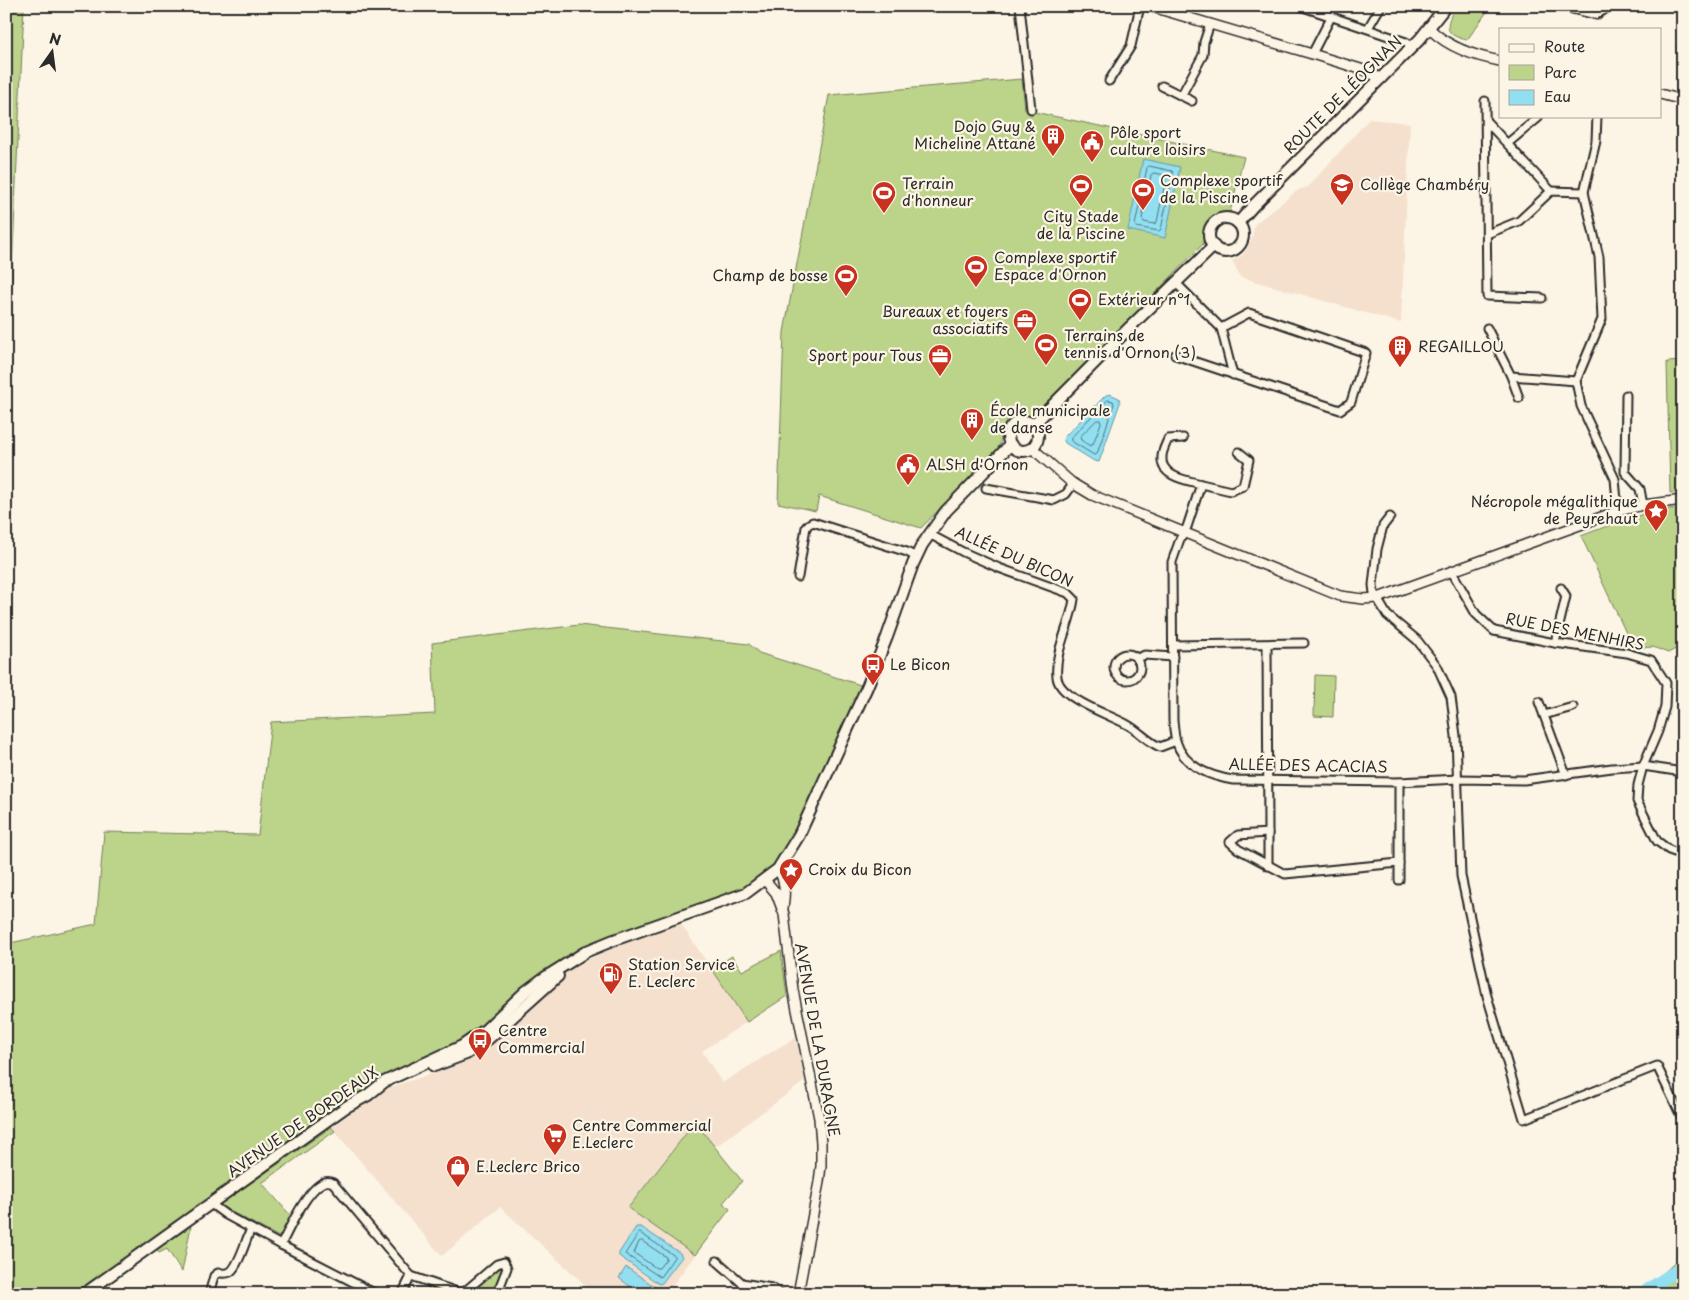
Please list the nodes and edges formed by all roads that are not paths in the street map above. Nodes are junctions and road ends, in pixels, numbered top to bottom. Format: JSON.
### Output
{"nodes":[{"id":1,"x":1020,"y":6,"type":"edge"},
{"id":2,"x":1140,"y":6,"type":"edge"},
{"id":3,"x":1148,"y":6,"type":"edge"},
{"id":4,"x":1300,"y":6,"type":"edge"},
{"id":5,"x":1331,"y":6,"type":"edge"},
{"id":6,"x":1381,"y":6,"type":"edge"},
{"id":7,"x":1446,"y":6,"type":"edge"},
{"id":8,"x":1560,"y":6,"type":"edge"},
{"id":9,"x":1610,"y":6,"type":"edge"},
{"id":10,"x":1331,"y":17,"type":"junction"},
{"id":11,"x":1210,"y":24,"type":"junction"},
{"id":12,"x":1368,"y":28,"type":"junction"},
{"id":13,"x":1430,"y":29,"type":"junction"},
{"id":14,"x":1413,"y":47,"type":"junction"},
{"id":15,"x":1312,"y":54,"type":"junction"},
{"id":16,"x":1499,"y":61,"type":"edge"},
{"id":17,"x":1381,"y":78,"type":"junction"},
{"id":18,"x":1109,"y":80,"type":"dead end"},
{"id":19,"x":1162,"y":86,"type":"dead end"},
{"id":20,"x":1662,"y":95,"type":"edge"},
{"id":21,"x":1182,"y":96,"type":"junction"},
{"id":22,"x":1683,"y":100,"type":"edge"},
{"id":23,"x":1192,"y":101,"type":"dead end"},
{"id":24,"x":1485,"y":101,"type":"dead end"},
{"id":25,"x":1031,"y":109,"type":"dead end"},
{"id":26,"x":1538,"y":118,"type":"dead end"},
{"id":27,"x":1597,"y":118,"type":"edge"},
{"id":28,"x":1486,"y":121,"type":"junction"},
{"id":29,"x":1508,"y":143,"type":"junction"},
{"id":30,"x":1552,"y":191,"type":"junction"},
{"id":31,"x":1584,"y":192,"type":"junction"},
{"id":32,"x":1238,"y":223,"type":"junction"},
{"id":33,"x":1487,"y":234,"type":"junction"},
{"id":34,"x":1214,"y":246,"type":"junction"},
{"id":35,"x":1175,"y":282,"type":"junction"},
{"id":36,"x":1542,"y":298,"type":"dead end"},
{"id":37,"x":1221,"y":328,"type":"junction"},
{"id":38,"x":1487,"y":328,"type":"dead end"},
{"id":39,"x":1175,"y":356,"type":"dead end"},
{"id":40,"x":1233,"y":375,"type":"junction"},
{"id":41,"x":1511,"y":376,"type":"junction"},
{"id":42,"x":1576,"y":381,"type":"junction"},
{"id":43,"x":1626,"y":395,"type":"dead end"},
{"id":44,"x":1519,"y":398,"type":"dead end"},
{"id":45,"x":1033,"y":424,"type":"junction"},
{"id":46,"x":1183,"y":438,"type":"dead end"},
{"id":47,"x":1010,"y":445,"type":"junction"},
{"id":48,"x":1032,"y":448,"type":"junction"},
{"id":49,"x":1239,"y":452,"type":"dead end"},
{"id":50,"x":1074,"y":484,"type":"junction"},
{"id":51,"x":1201,"y":484,"type":"junction"},
{"id":52,"x":986,"y":488,"type":"dead end"},
{"id":53,"x":1683,"y":500,"type":"edge"},
{"id":54,"x":1643,"y":505,"type":"junction"},
{"id":55,"x":1618,"y":511,"type":"junction"},
{"id":56,"x":1390,"y":517,"type":"dead end"},
{"id":57,"x":1184,"y":532,"type":"junction"},
{"id":58,"x":929,"y":534,"type":"junction"},
{"id":59,"x":916,"y":557,"type":"junction"},
{"id":60,"x":1452,"y":572,"type":"junction"},
{"id":61,"x":798,"y":577,"type":"dead end"},
{"id":62,"x":1561,"y":588,"type":"dead end"},
{"id":63,"x":1378,"y":598,"type":"junction"},
{"id":64,"x":1304,"y":643,"type":"dead end"},
{"id":65,"x":1555,"y":643,"type":"junction"},
{"id":66,"x":1172,"y":644,"type":"junction"},
{"id":67,"x":1267,"y":645,"type":"junction"},
{"id":68,"x":1173,"y":656,"type":"junction"},
{"id":69,"x":1137,"y":658,"type":"dead end"},
{"id":70,"x":1539,"y":702,"type":"dead end"},
{"id":71,"x":1573,"y":707,"type":"dead end"},
{"id":72,"x":1544,"y":715,"type":"junction"},
{"id":73,"x":1176,"y":741,"type":"junction"},
{"id":74,"x":1643,"y":766,"type":"junction"},
{"id":75,"x":1683,"y":772,"type":"edge"},
{"id":76,"x":1566,"y":775,"type":"junction"},
{"id":77,"x":1458,"y":779,"type":"junction"},
{"id":78,"x":1268,"y":780,"type":"junction"},
{"id":79,"x":1399,"y":782,"type":"junction"},
{"id":80,"x":1268,"y":833,"type":"junction"},
{"id":81,"x":1683,"y":855,"type":"edge"},
{"id":82,"x":1399,"y":863,"type":"junction"},
{"id":83,"x":1268,"y":866,"type":"junction"},
{"id":84,"x":778,"y":869,"type":"junction"},
{"id":85,"x":765,"y":880,"type":"junction"},
{"id":86,"x":1399,"y":880,"type":"dead end"},
{"id":87,"x":783,"y":909,"type":"junction"},
{"id":88,"x":611,"y":942,"type":"junction"},
{"id":89,"x":368,"y":1095,"type":"junction"},
{"id":90,"x":1683,"y":1120,"type":"edge"},
{"id":91,"x":211,"y":1204,"type":"junction"},
{"id":92,"x":251,"y":1229,"type":"junction"},
{"id":93,"x":281,"y":1245,"type":"junction"},
{"id":94,"x":718,"y":1261,"type":"dead end"},
{"id":95,"x":411,"y":1276,"type":"junction"},
{"id":96,"x":84,"y":1294,"type":"edge"},
{"id":97,"x":209,"y":1294,"type":"edge"},
{"id":98,"x":376,"y":1294,"type":"edge"},
{"id":99,"x":402,"y":1294,"type":"edge"},
{"id":100,"x":463,"y":1294,"type":"edge"},
{"id":101,"x":497,"y":1294,"type":"edge"},
{"id":102,"x":781,"y":1294,"type":"edge"},
{"id":103,"x":798,"y":1294,"type":"edge"}],
"edges":[{"from":1,"to":25,"type":"street"},
{"from":2,"to":18,"type":"street"},
{"from":3,"to":11,"type":"street"},
{"from":4,"to":10,"type":"street"},
{"from":5,"to":10,"type":"street"},
{"from":6,"to":12,"type":"street"},
{"from":7,"to":13,"type":"main road","name":"ROUTE DE LÉOGNAN"},
{"from":8,"to":9,"type":"street"},
{"from":10,"to":12,"type":"street"},
{"from":10,"to":15,"type":"street"},
{"from":11,"to":15,"type":"street"},
{"from":11,"to":21,"type":"street"},
{"from":12,"to":14,"type":"street"},
{"from":13,"to":14,"type":"main road","name":"ROUTE DE LÉOGNAN"},
{"from":13,"to":16,"type":"street"},
{"from":14,"to":17,"type":"main road","name":"ROUTE DE LÉOGNAN"},
{"from":15,"to":17,"type":"street"},
{"from":17,"to":32,"type":"main road","name":"ROUTE DE LÉOGNAN"},
{"from":19,"to":21,"type":"street"},
{"from":20,"to":22,"type":"street"},
{"from":21,"to":23,"type":"street"},
{"from":24,"to":28,"type":"street"},
{"from":26,"to":29,"type":"street"},
{"from":27,"to":31,"type":"street"},
{"from":28,"to":29,"type":"street"},
{"from":28,"to":33,"type":"street"},
{"from":29,"to":30,"type":"street"},
{"from":30,"to":31,"type":"street"},
{"from":30,"to":33,"type":"street"},
{"from":31,"to":42,"type":"street"},
{"from":32,"to":34,"type":"main road"},
{"from":32,"to":34,"type":"main road"},
{"from":33,"to":36,"type":"street"},
{"from":34,"to":35,"type":"main road"},
{"from":35,"to":37,"type":"street"},
{"from":35,"to":45,"type":"main road"},
{"from":37,"to":40,"type":"street"},
{"from":37,"to":40,"type":"street"},
{"from":38,"to":41,"type":"street"},
{"from":39,"to":40,"type":"street"},
{"from":41,"to":42,"type":"street"},
{"from":41,"to":44,"type":"street"},
{"from":42,"to":55,"type":"street"},
{"from":43,"to":54,"type":"street"},
{"from":45,"to":47,"type":"main road"},
{"from":45,"to":48,"type":"main road"},
{"from":46,"to":51,"type":"street"},
{"from":47,"to":48,"type":"main road"},
{"from":47,"to":58,"type":"main road"},
{"from":48,"to":50,"type":"street"},
{"from":49,"to":51,"type":"street"},
{"from":50,"to":52,"type":"street"},
{"from":50,"to":57,"type":"street"},
{"from":51,"to":57,"type":"street","name":"ALLÉE DES ACACIAS"},
{"from":53,"to":54,"type":"street"},
{"from":54,"to":55,"type":"street"},
{"from":55,"to":60,"type":"street"},
{"from":56,"to":63,"type":"street"},
{"from":57,"to":63,"type":"street"},
{"from":57,"to":66,"type":"street","name":"ALLÉE DES ACACIAS"},
{"from":58,"to":59,"type":"main road"},
{"from":58,"to":73,"type":"street","name":"ALLÉE DU BICON"},
{"from":59,"to":61,"type":"street"},
{"from":59,"to":84,"type":"main road"},
{"from":60,"to":63,"type":"street"},
{"from":60,"to":65,"type":"street","name":"RUE DES MENHIRS"},
{"from":62,"to":65,"type":"street"},
{"from":63,"to":77,"type":"street"},
{"from":64,"to":67,"type":"street"},
{"from":65,"to":74,"type":"street","name":"RUE DES MENHIRS"},
{"from":66,"to":67,"type":"street"},
{"from":66,"to":68,"type":"street","name":"ALLÉE DES ACACIAS"},
{"from":67,"to":78,"type":"street"},
{"from":68,"to":69,"type":"street"},
{"from":68,"to":73,"type":"street","name":"ALLÉE DES ACACIAS"},
{"from":70,"to":72,"type":"street"},
{"from":71,"to":72,"type":"street"},
{"from":72,"to":76,"type":"street"},
{"from":73,"to":78,"type":"street","name":"ALLÉE DES ACACIAS"},
{"from":74,"to":75,"type":"street","name":"ALLÉE DES ACACIAS"},
{"from":74,"to":76,"type":"street","name":"ALLÉE DES ACACIAS"},
{"from":74,"to":81,"type":"street","name":"RUE DES MENHIRS"},
{"from":76,"to":77,"type":"street","name":"ALLÉE DES ACACIAS"},
{"from":77,"to":79,"type":"street","name":"ALLÉE DES ACACIAS"},
{"from":77,"to":90,"type":"street"},
{"from":78,"to":79,"type":"street","name":"ALLÉE DES ACACIAS"},
{"from":78,"to":80,"type":"street"},
{"from":79,"to":82,"type":"street"},
{"from":80,"to":83,"type":"street"},
{"from":80,"to":83,"type":"street"},
{"from":82,"to":83,"type":"street"},
{"from":82,"to":86,"type":"street"},
{"from":84,"to":85,"type":"main road"},
{"from":84,"to":87,"type":"street","name":"AVENUE DE LA DURAGNE"},
{"from":85,"to":87,"type":"street","name":"AVENUE DE LA DURAGNE"},
{"from":85,"to":88,"type":"main road"},
{"from":87,"to":103,"type":"street","name":"AVENUE DE LA DURAGNE"},
{"from":88,"to":89,"type":"main road","name":"AVENUE DE BORDEAUX"},
{"from":88,"to":89,"type":"main road","name":"AVENUE DE BORDEAUX"},
{"from":89,"to":91,"type":"main road","name":"AVENUE DE BORDEAUX"},
{"from":91,"to":92,"type":"street"},
{"from":91,"to":96,"type":"main road","name":"AVENUE DE BORDEAUX"},
{"from":92,"to":93,"type":"street"},
{"from":92,"to":97,"type":"street"},
{"from":93,"to":95,"type":"street"},
{"from":93,"to":98,"type":"street"},
{"from":94,"to":102,"type":"street"},
{"from":95,"to":99,"type":"street"},
{"from":95,"to":100,"type":"street"},
{"from":100,"to":101,"type":"street"}]}
